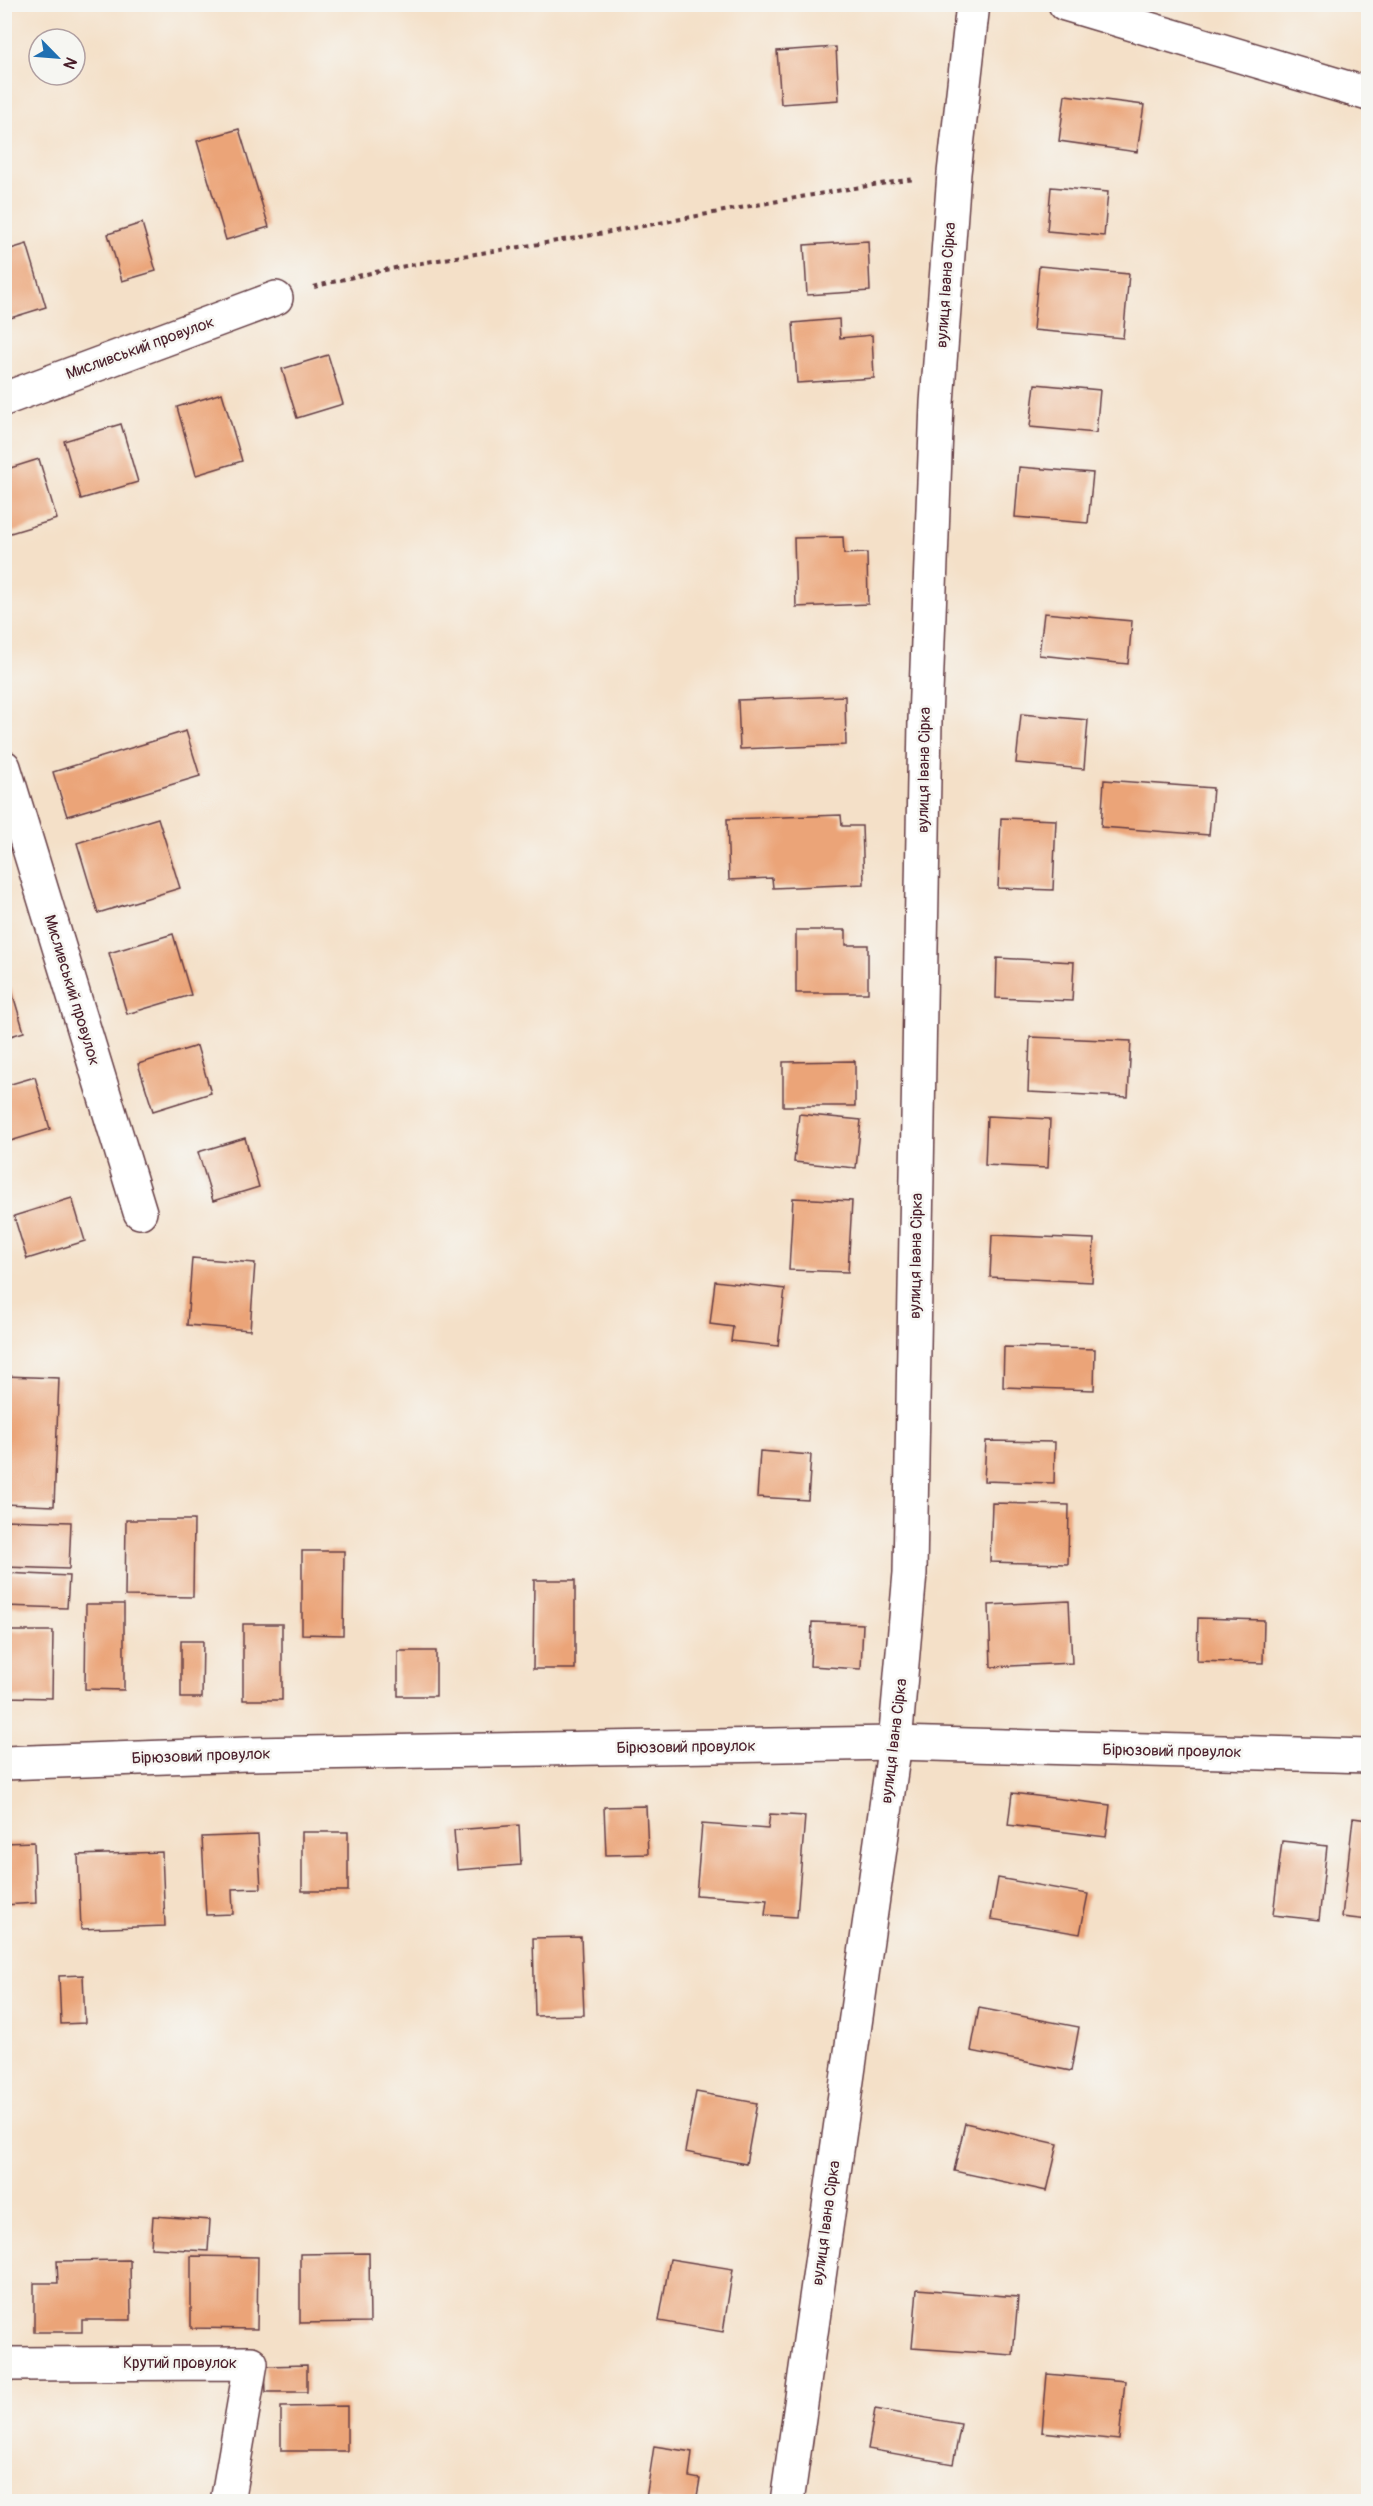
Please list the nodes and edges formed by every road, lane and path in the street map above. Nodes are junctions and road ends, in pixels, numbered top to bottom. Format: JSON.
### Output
{"nodes":[{"id":1,"x":973,"y":4,"type":"edge"},
{"id":2,"x":1065,"y":4,"type":"edge"},
{"id":3,"x":1368,"y":94,"type":"edge"},
{"id":4,"x":954,"y":173,"type":"junction"},
{"id":5,"x":276,"y":298,"type":"joint"},
{"id":6,"x":4,"y":399,"type":"edge"},
{"id":7,"x":4,"y":767,"type":"edge"},
{"id":8,"x":140,"y":1212,"type":"dead end"},
{"id":9,"x":895,"y":1743,"type":"junction"},
{"id":10,"x":1368,"y":1756,"type":"edge"},
{"id":11,"x":4,"y":1763,"type":"edge"},
{"id":12,"x":4,"y":2364,"type":"edge"},
{"id":13,"x":227,"y":2502,"type":"edge"},
{"id":14,"x":788,"y":2502,"type":"edge"}],
"edges":[{"from":1,"to":4,"type":"street","name":"вулиця Івана Сірка"},
{"from":2,"to":3,"type":"street"},
{"from":4,"to":5,"type":"path"},
{"from":4,"to":9,"type":"street","name":"вулиця Івана Сірка"},
{"from":5,"to":6,"type":"street","name":"Мисливський провулок"},
{"from":7,"to":8,"type":"street","name":"Мисливський провулок"},
{"from":9,"to":10,"type":"street","name":"Бірюзовий провулок"},
{"from":9,"to":11,"type":"street","name":"Бірюзовий провулок"},
{"from":9,"to":14,"type":"street","name":"вулиця Івана Сірка"},
{"from":12,"to":13,"type":"street","name":"Крутий провулок"}]}
